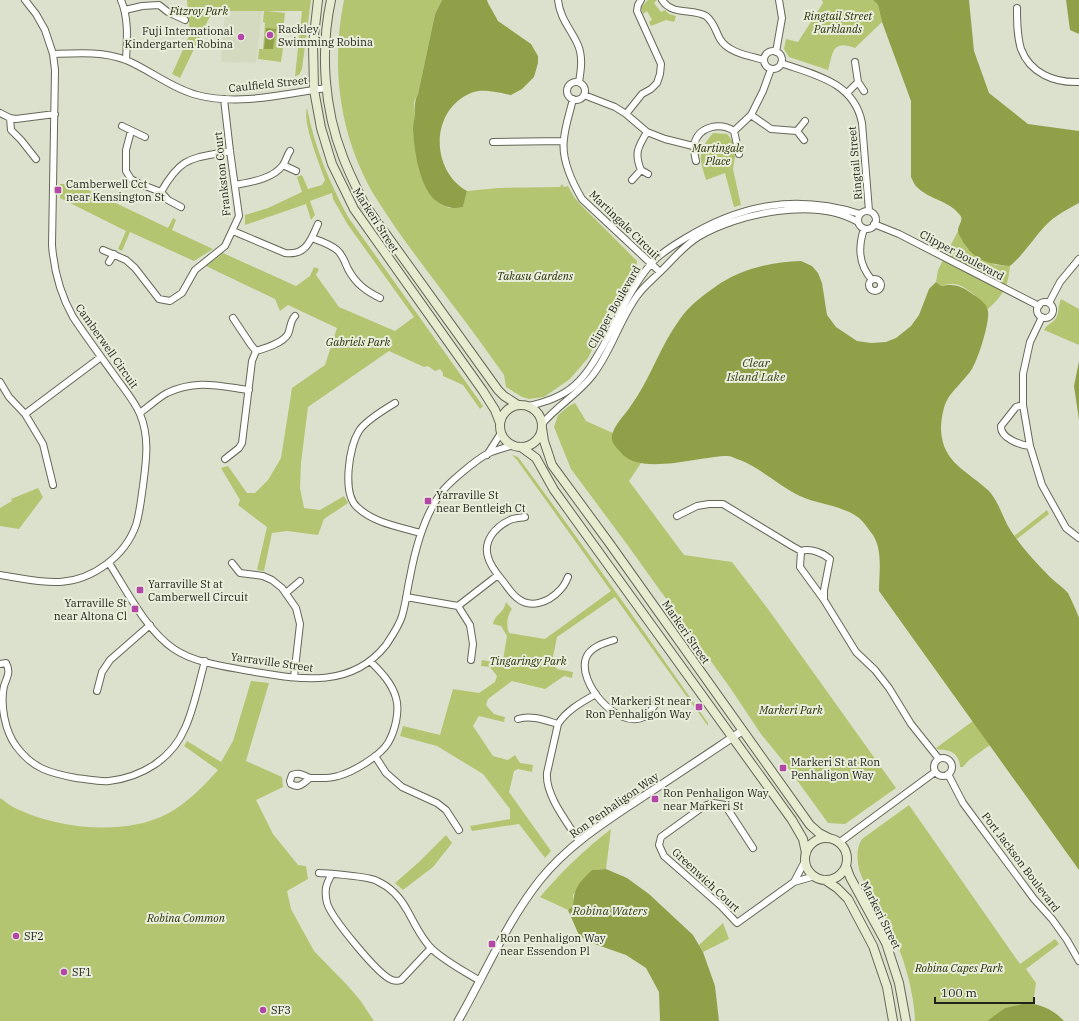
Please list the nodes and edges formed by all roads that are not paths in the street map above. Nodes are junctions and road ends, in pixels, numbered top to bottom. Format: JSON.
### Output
{"nodes":[{"id":1,"x":25,"y":0,"type":"edge"},
{"id":2,"x":121,"y":0,"type":"edge"},
{"id":3,"x":318,"y":0,"type":"edge"},
{"id":4,"x":331,"y":0,"type":"edge"},
{"id":5,"x":557,"y":0,"type":"edge"},
{"id":6,"x":641,"y":0,"type":"edge"},
{"id":7,"x":662,"y":0,"type":"edge"},
{"id":8,"x":779,"y":0,"type":"edge"},
{"id":9,"x":160,"y":2,"type":"edge"},
{"id":10,"x":1017,"y":8,"type":"dead end"},
{"id":11,"x":125,"y":10,"type":"junction"},
{"id":12,"x":185,"y":20,"type":"dead end"},
{"id":13,"x":776,"y":52,"type":"junction"},
{"id":14,"x":53,"y":54,"type":"junction"},
{"id":15,"x":126,"y":60,"type":"junction"},
{"id":16,"x":764,"y":60,"type":"junction"},
{"id":17,"x":855,"y":62,"type":"dead end"},
{"id":18,"x":781,"y":63,"type":"junction"},
{"id":19,"x":771,"y":69,"type":"junction"},
{"id":20,"x":579,"y":82,"type":"junction"},
{"id":21,"x":858,"y":82,"type":"junction"},
{"id":22,"x":1079,"y":82,"type":"edge"},
{"id":23,"x":326,"y":88,"type":"junction"},
{"id":24,"x":314,"y":90,"type":"junction"},
{"id":25,"x":864,"y":91,"type":"dead end"},
{"id":26,"x":847,"y":93,"type":"junction"},
{"id":27,"x":584,"y":95,"type":"junction"},
{"id":28,"x":224,"y":99,"type":"junction"},
{"id":29,"x":573,"y":99,"type":"junction"},
{"id":30,"x":0,"y":113,"type":"edge"},
{"id":31,"x":55,"y":114,"type":"junction"},
{"id":32,"x":626,"y":114,"type":"junction"},
{"id":33,"x":751,"y":115,"type":"junction"},
{"id":34,"x":10,"y":118,"type":"junction"},
{"id":35,"x":805,"y":121,"type":"dead end"},
{"id":36,"x":122,"y":126,"type":"dead end"},
{"id":37,"x":131,"y":131,"type":"junction"},
{"id":38,"x":734,"y":131,"type":"junction"},
{"id":39,"x":647,"y":132,"type":"junction"},
{"id":40,"x":797,"y":132,"type":"junction"},
{"id":41,"x":145,"y":137,"type":"dead end"},
{"id":42,"x":804,"y":140,"type":"dead end"},
{"id":43,"x":563,"y":141,"type":"junction"},
{"id":44,"x":493,"y":142,"type":"dead end"},
{"id":45,"x":693,"y":146,"type":"junction"},
{"id":46,"x":230,"y":151,"type":"junction"},
{"id":47,"x":290,"y":151,"type":"dead end"},
{"id":48,"x":739,"y":154,"type":"dead end"},
{"id":49,"x":36,"y":159,"type":"dead end"},
{"id":50,"x":696,"y":161,"type":"dead end"},
{"id":51,"x":283,"y":165,"type":"junction"},
{"id":52,"x":641,"y":170,"type":"junction"},
{"id":53,"x":296,"y":171,"type":"dead end"},
{"id":54,"x":648,"y":174,"type":"dead end"},
{"id":55,"x":632,"y":180,"type":"dead end"},
{"id":56,"x":235,"y":184,"type":"junction"},
{"id":57,"x":161,"y":192,"type":"junction"},
{"id":58,"x":181,"y":207,"type":"dead end"},
{"id":59,"x":869,"y":212,"type":"junction"},
{"id":60,"x":860,"y":214,"type":"junction"},
{"id":61,"x":858,"y":222,"type":"junction"},
{"id":62,"x":318,"y":224,"type":"dead end"},
{"id":63,"x":874,"y":224,"type":"junction"},
{"id":64,"x":864,"y":229,"type":"junction"},
{"id":65,"x":233,"y":231,"type":"junction"},
{"id":66,"x":312,"y":238,"type":"junction"},
{"id":67,"x":104,"y":250,"type":"dead end"},
{"id":68,"x":114,"y":254,"type":"junction"},
{"id":69,"x":1079,"y":259,"type":"edge"},
{"id":70,"x":109,"y":262,"type":"dead end"},
{"id":71,"x":651,"y":263,"type":"junction"},
{"id":72,"x":660,"y":272,"type":"junction"},
{"id":73,"x":872,"y":280,"type":"dead end"},
{"id":74,"x":380,"y":298,"type":"dead end"},
{"id":75,"x":1049,"y":303,"type":"junction"},
{"id":76,"x":1039,"y":306,"type":"junction"},
{"id":77,"x":295,"y":316,"type":"dead end"},
{"id":78,"x":1042,"y":317,"type":"junction"},
{"id":79,"x":233,"y":318,"type":"dead end"},
{"id":80,"x":256,"y":351,"type":"junction"},
{"id":81,"x":101,"y":357,"type":"junction"},
{"id":82,"x":0,"y":382,"type":"edge"},
{"id":83,"x":249,"y":390,"type":"junction"},
{"id":84,"x":395,"y":403,"type":"dead end"},
{"id":85,"x":518,"y":405,"type":"junction"},
{"id":86,"x":1023,"y":405,"type":"junction"},
{"id":87,"x":529,"y":406,"type":"junction"},
{"id":88,"x":140,"y":413,"type":"junction"},
{"id":89,"x":25,"y":414,"type":"junction"},
{"id":90,"x":500,"y":423,"type":"junction"},
{"id":91,"x":542,"y":426,"type":"junction"},
{"id":92,"x":501,"y":433,"type":"junction"},
{"id":93,"x":513,"y":445,"type":"junction"},
{"id":94,"x":1030,"y":446,"type":"junction"},
{"id":95,"x":522,"y":447,"type":"junction"},
{"id":96,"x":487,"y":454,"type":"junction"},
{"id":97,"x":225,"y":459,"type":"dead end"},
{"id":98,"x":53,"y":485,"type":"dead end"},
{"id":99,"x":677,"y":516,"type":"dead end"},
{"id":100,"x":525,"y":517,"type":"dead end"},
{"id":101,"x":421,"y":533,"type":"junction"},
{"id":102,"x":1079,"y":538,"type":"edge"},
{"id":103,"x":801,"y":551,"type":"junction"},
{"id":104,"x":110,"y":563,"type":"junction"},
{"id":105,"x":232,"y":564,"type":"dead end"},
{"id":106,"x":0,"y":575,"type":"edge"},
{"id":107,"x":498,"y":575,"type":"junction"},
{"id":108,"x":568,"y":577,"type":"dead end"},
{"id":109,"x":300,"y":581,"type":"dead end"},
{"id":110,"x":286,"y":593,"type":"junction"},
{"id":111,"x":406,"y":598,"type":"junction"},
{"id":112,"x":824,"y":600,"type":"junction"},
{"id":113,"x":458,"y":606,"type":"junction"},
{"id":114,"x":150,"y":625,"type":"junction"},
{"id":115,"x":614,"y":640,"type":"dead end"},
{"id":116,"x":471,"y":660,"type":"dead end"},
{"id":117,"x":205,"y":661,"type":"junction"},
{"id":118,"x":370,"y":661,"type":"junction"},
{"id":119,"x":0,"y":664,"type":"edge"},
{"id":120,"x":294,"y":677,"type":"junction"},
{"id":121,"x":0,"y":680,"type":"edge"},
{"id":122,"x":4,"y":686,"type":"junction"},
{"id":123,"x":97,"y":691,"type":"dead end"},
{"id":124,"x":596,"y":694,"type":"junction"},
{"id":125,"x":658,"y":700,"type":"dead end"},
{"id":126,"x":518,"y":719,"type":"dead end"},
{"id":127,"x":558,"y":724,"type":"junction"},
{"id":128,"x":742,"y":731,"type":"junction"},
{"id":129,"x":732,"y":738,"type":"junction"},
{"id":130,"x":375,"y":756,"type":"junction"},
{"id":131,"x":939,"y":759,"type":"junction"},
{"id":132,"x":935,"y":772,"type":"junction"},
{"id":133,"x":948,"y":774,"type":"junction"},
{"id":134,"x":310,"y":778,"type":"dead end"},
{"id":135,"x":459,"y":830,"type":"dead end"},
{"id":136,"x":829,"y":838,"type":"junction"},
{"id":137,"x":579,"y":841,"type":"junction"},
{"id":138,"x":840,"y":842,"type":"junction"},
{"id":139,"x":753,"y":848,"type":"dead end"},
{"id":140,"x":806,"y":857,"type":"junction"},
{"id":141,"x":846,"y":866,"type":"junction"},
{"id":142,"x":319,"y":873,"type":"dead end"},
{"id":143,"x":332,"y":874,"type":"junction"},
{"id":144,"x":815,"y":876,"type":"junction"},
{"id":145,"x":825,"y":880,"type":"junction"},
{"id":146,"x":794,"y":882,"type":"junction"},
{"id":147,"x":431,"y":948,"type":"junction"},
{"id":148,"x":1079,"y":960,"type":"edge"},
{"id":149,"x":480,"y":981,"type":"junction"},
{"id":150,"x":458,"y":1021,"type":"edge"},
{"id":151,"x":893,"y":1021,"type":"edge"},
{"id":152,"x":906,"y":1021,"type":"edge"}],
"edges":[{"from":1,"to":14,"type":"street","name":"Camberwell Circuit"},
{"from":2,"to":11,"type":"street"},
{"from":3,"to":24,"type":"main road","name":"Markeri Street"},
{"from":4,"to":23,"type":"main road","name":"Markeri Street"},
{"from":5,"to":20,"type":"street"},
{"from":6,"to":32,"type":"street"},
{"from":7,"to":16,"type":"street"},
{"from":8,"to":13,"type":"street"},
{"from":9,"to":11,"type":"street"},
{"from":9,"to":12,"type":"street"},
{"from":10,"to":22,"type":"street"},
{"from":11,"to":15,"type":"street"},
{"from":13,"to":16,"type":"street"},
{"from":13,"to":18,"type":"street"},
{"from":14,"to":15,"type":"street","name":"Caulfield Street"},
{"from":14,"to":31,"type":"street","name":"Camberwell Circuit"},
{"from":15,"to":28,"type":"street","name":"Caulfield Street"},
{"from":16,"to":19,"type":"street"},
{"from":17,"to":21,"type":"street"},
{"from":18,"to":19,"type":"street"},
{"from":18,"to":26,"type":"street","name":"Ringtail Street"},
{"from":19,"to":33,"type":"street"},
{"from":20,"to":27,"type":"street"},
{"from":20,"to":29,"type":"street"},
{"from":21,"to":25,"type":"street"},
{"from":21,"to":26,"type":"street"},
{"from":23,"to":24,"type":"street","name":"Caulfield Street"},
{"from":23,"to":85,"type":"main road","name":"Markeri Street"},
{"from":24,"to":28,"type":"street","name":"Caulfield Street"},
{"from":24,"to":90,"type":"main road","name":"Markeri Street"},
{"from":26,"to":59,"type":"street","name":"Ringtail Street"},
{"from":27,"to":29,"type":"street"},
{"from":27,"to":32,"type":"street"},
{"from":28,"to":46,"type":"street","name":"Frankston Court"},
{"from":29,"to":43,"type":"street","name":"Martingale Circuit"},
{"from":30,"to":34,"type":"street"},
{"from":31,"to":34,"type":"street"},
{"from":31,"to":81,"type":"street","name":"Camberwell Circuit"},
{"from":32,"to":39,"type":"street"},
{"from":33,"to":38,"type":"street"},
{"from":33,"to":40,"type":"street"},
{"from":34,"to":49,"type":"street"},
{"from":35,"to":40,"type":"street"},
{"from":36,"to":37,"type":"street"},
{"from":37,"to":41,"type":"street"},
{"from":37,"to":57,"type":"street"},
{"from":38,"to":45,"type":"street"},
{"from":38,"to":48,"type":"street"},
{"from":39,"to":45,"type":"street"},
{"from":39,"to":52,"type":"street"},
{"from":40,"to":42,"type":"street"},
{"from":43,"to":44,"type":"street"},
{"from":43,"to":71,"type":"street","name":"Martingale Circuit"},
{"from":45,"to":50,"type":"street"},
{"from":46,"to":56,"type":"street","name":"Frankston Court"},
{"from":46,"to":57,"type":"street"},
{"from":47,"to":51,"type":"street"},
{"from":51,"to":53,"type":"street"},
{"from":51,"to":56,"type":"street"},
{"from":52,"to":54,"type":"street"},
{"from":52,"to":55,"type":"street"},
{"from":56,"to":65,"type":"street","name":"Frankston Court"},
{"from":57,"to":58,"type":"street"},
{"from":59,"to":60,"type":"street"},
{"from":59,"to":63,"type":"street"},
{"from":60,"to":61,"type":"street"},
{"from":60,"to":71,"type":"street","name":"Clipper Boulevard"},
{"from":61,"to":64,"type":"street"},
{"from":61,"to":72,"type":"street","name":"Clipper Boulevard"},
{"from":62,"to":66,"type":"street"},
{"from":63,"to":64,"type":"street"},
{"from":63,"to":76,"type":"street","name":"Clipper Boulevard"},
{"from":64,"to":73,"type":"street"},
{"from":65,"to":66,"type":"street"},
{"from":65,"to":68,"type":"street","name":"Frankston Court"},
{"from":66,"to":74,"type":"street"},
{"from":67,"to":68,"type":"street","name":"Frankston Court"},
{"from":68,"to":70,"type":"street"},
{"from":69,"to":75,"type":"street"},
{"from":71,"to":72,"type":"street","name":"Martingale Circuit"},
{"from":71,"to":87,"type":"street","name":"Clipper Boulevard"},
{"from":72,"to":91,"type":"street","name":"Clipper Boulevard"},
{"from":75,"to":76,"type":"street"},
{"from":75,"to":78,"type":"street"},
{"from":76,"to":78,"type":"street"},
{"from":77,"to":80,"type":"street"},
{"from":78,"to":86,"type":"street"},
{"from":79,"to":80,"type":"street"},
{"from":80,"to":83,"type":"street"},
{"from":81,"to":88,"type":"street","name":"Camberwell Circuit"},
{"from":81,"to":89,"type":"street"},
{"from":82,"to":89,"type":"street"},
{"from":83,"to":88,"type":"street"},
{"from":83,"to":97,"type":"street"},
{"from":84,"to":101,"type":"street"},
{"from":85,"to":87,"type":"main road"},
{"from":85,"to":90,"type":"main road"},
{"from":86,"to":94,"type":"street"},
{"from":86,"to":94,"type":"street"},
{"from":87,"to":91,"type":"main road"},
{"from":88,"to":104,"type":"street","name":"Camberwell Circuit"},
{"from":89,"to":98,"type":"street"},
{"from":90,"to":92,"type":"main road"},
{"from":91,"to":95,"type":"main road"},
{"from":91,"to":128,"type":"main road","name":"Markeri Street"},
{"from":92,"to":93,"type":"main road"},
{"from":92,"to":96,"type":"street"},
{"from":93,"to":95,"type":"main road"},
{"from":93,"to":96,"type":"street","name":"Yarraville Street"},
{"from":94,"to":102,"type":"street"},
{"from":95,"to":129,"type":"main road"},
{"from":96,"to":101,"type":"street","name":"Yarraville Street"},
{"from":99,"to":103,"type":"street"},
{"from":100,"to":107,"type":"street"},
{"from":101,"to":111,"type":"street","name":"Yarraville Street"},
{"from":103,"to":112,"type":"street"},
{"from":103,"to":112,"type":"street"},
{"from":104,"to":106,"type":"street","name":"Camberwell Circuit"},
{"from":104,"to":114,"type":"street","name":"Yarraville Street"},
{"from":105,"to":110,"type":"street"},
{"from":107,"to":108,"type":"street"},
{"from":107,"to":113,"type":"street"},
{"from":109,"to":110,"type":"street"},
{"from":110,"to":120,"type":"street"},
{"from":111,"to":113,"type":"street"},
{"from":111,"to":118,"type":"street","name":"Yarraville Street"},
{"from":112,"to":131,"type":"street"},
{"from":113,"to":116,"type":"street"},
{"from":114,"to":117,"type":"street","name":"Yarraville Street"},
{"from":114,"to":123,"type":"street"},
{"from":115,"to":124,"type":"street"},
{"from":117,"to":120,"type":"street","name":"Yarraville Street"},
{"from":117,"to":122,"type":"street"},
{"from":118,"to":120,"type":"street","name":"Yarraville Street"},
{"from":118,"to":130,"type":"street"},
{"from":119,"to":122,"type":"street"},
{"from":121,"to":122,"type":"street"},
{"from":124,"to":125,"type":"street"},
{"from":124,"to":127,"type":"street"},
{"from":126,"to":127,"type":"street"},
{"from":127,"to":137,"type":"street"},
{"from":128,"to":129,"type":"street","name":"Ron Penhaligon Way"},
{"from":128,"to":136,"type":"main road","name":"Markeri Street"},
{"from":129,"to":137,"type":"street","name":"Ron Penhaligon Way"},
{"from":129,"to":140,"type":"main road"},
{"from":130,"to":134,"type":"street"},
{"from":130,"to":135,"type":"street"},
{"from":131,"to":132,"type":"street"},
{"from":131,"to":133,"type":"street"},
{"from":132,"to":133,"type":"street"},
{"from":132,"to":138,"type":"street"},
{"from":133,"to":148,"type":"street","name":"Port Jackson Boulevard"},
{"from":136,"to":138,"type":"main road"},
{"from":136,"to":140,"type":"main road"},
{"from":137,"to":149,"type":"street","name":"Ron Penhaligon Way"},
{"from":138,"to":141,"type":"main road"},
{"from":139,"to":146,"type":"street","name":"Greenwich Court"},
{"from":140,"to":144,"type":"main road"},
{"from":140,"to":146,"type":"street","name":"Greenwich Court"},
{"from":141,"to":145,"type":"main road"},
{"from":141,"to":152,"type":"main road","name":"Markeri Street"},
{"from":142,"to":143,"type":"street"},
{"from":143,"to":147,"type":"street"},
{"from":143,"to":147,"type":"street"},
{"from":144,"to":145,"type":"main road"},
{"from":144,"to":146,"type":"street","name":"Greenwich Court"},
{"from":145,"to":151,"type":"main road","name":"Markeri Street"},
{"from":147,"to":149,"type":"street"},
{"from":149,"to":150,"type":"street","name":"Ron Penhaligon Way"}]}
